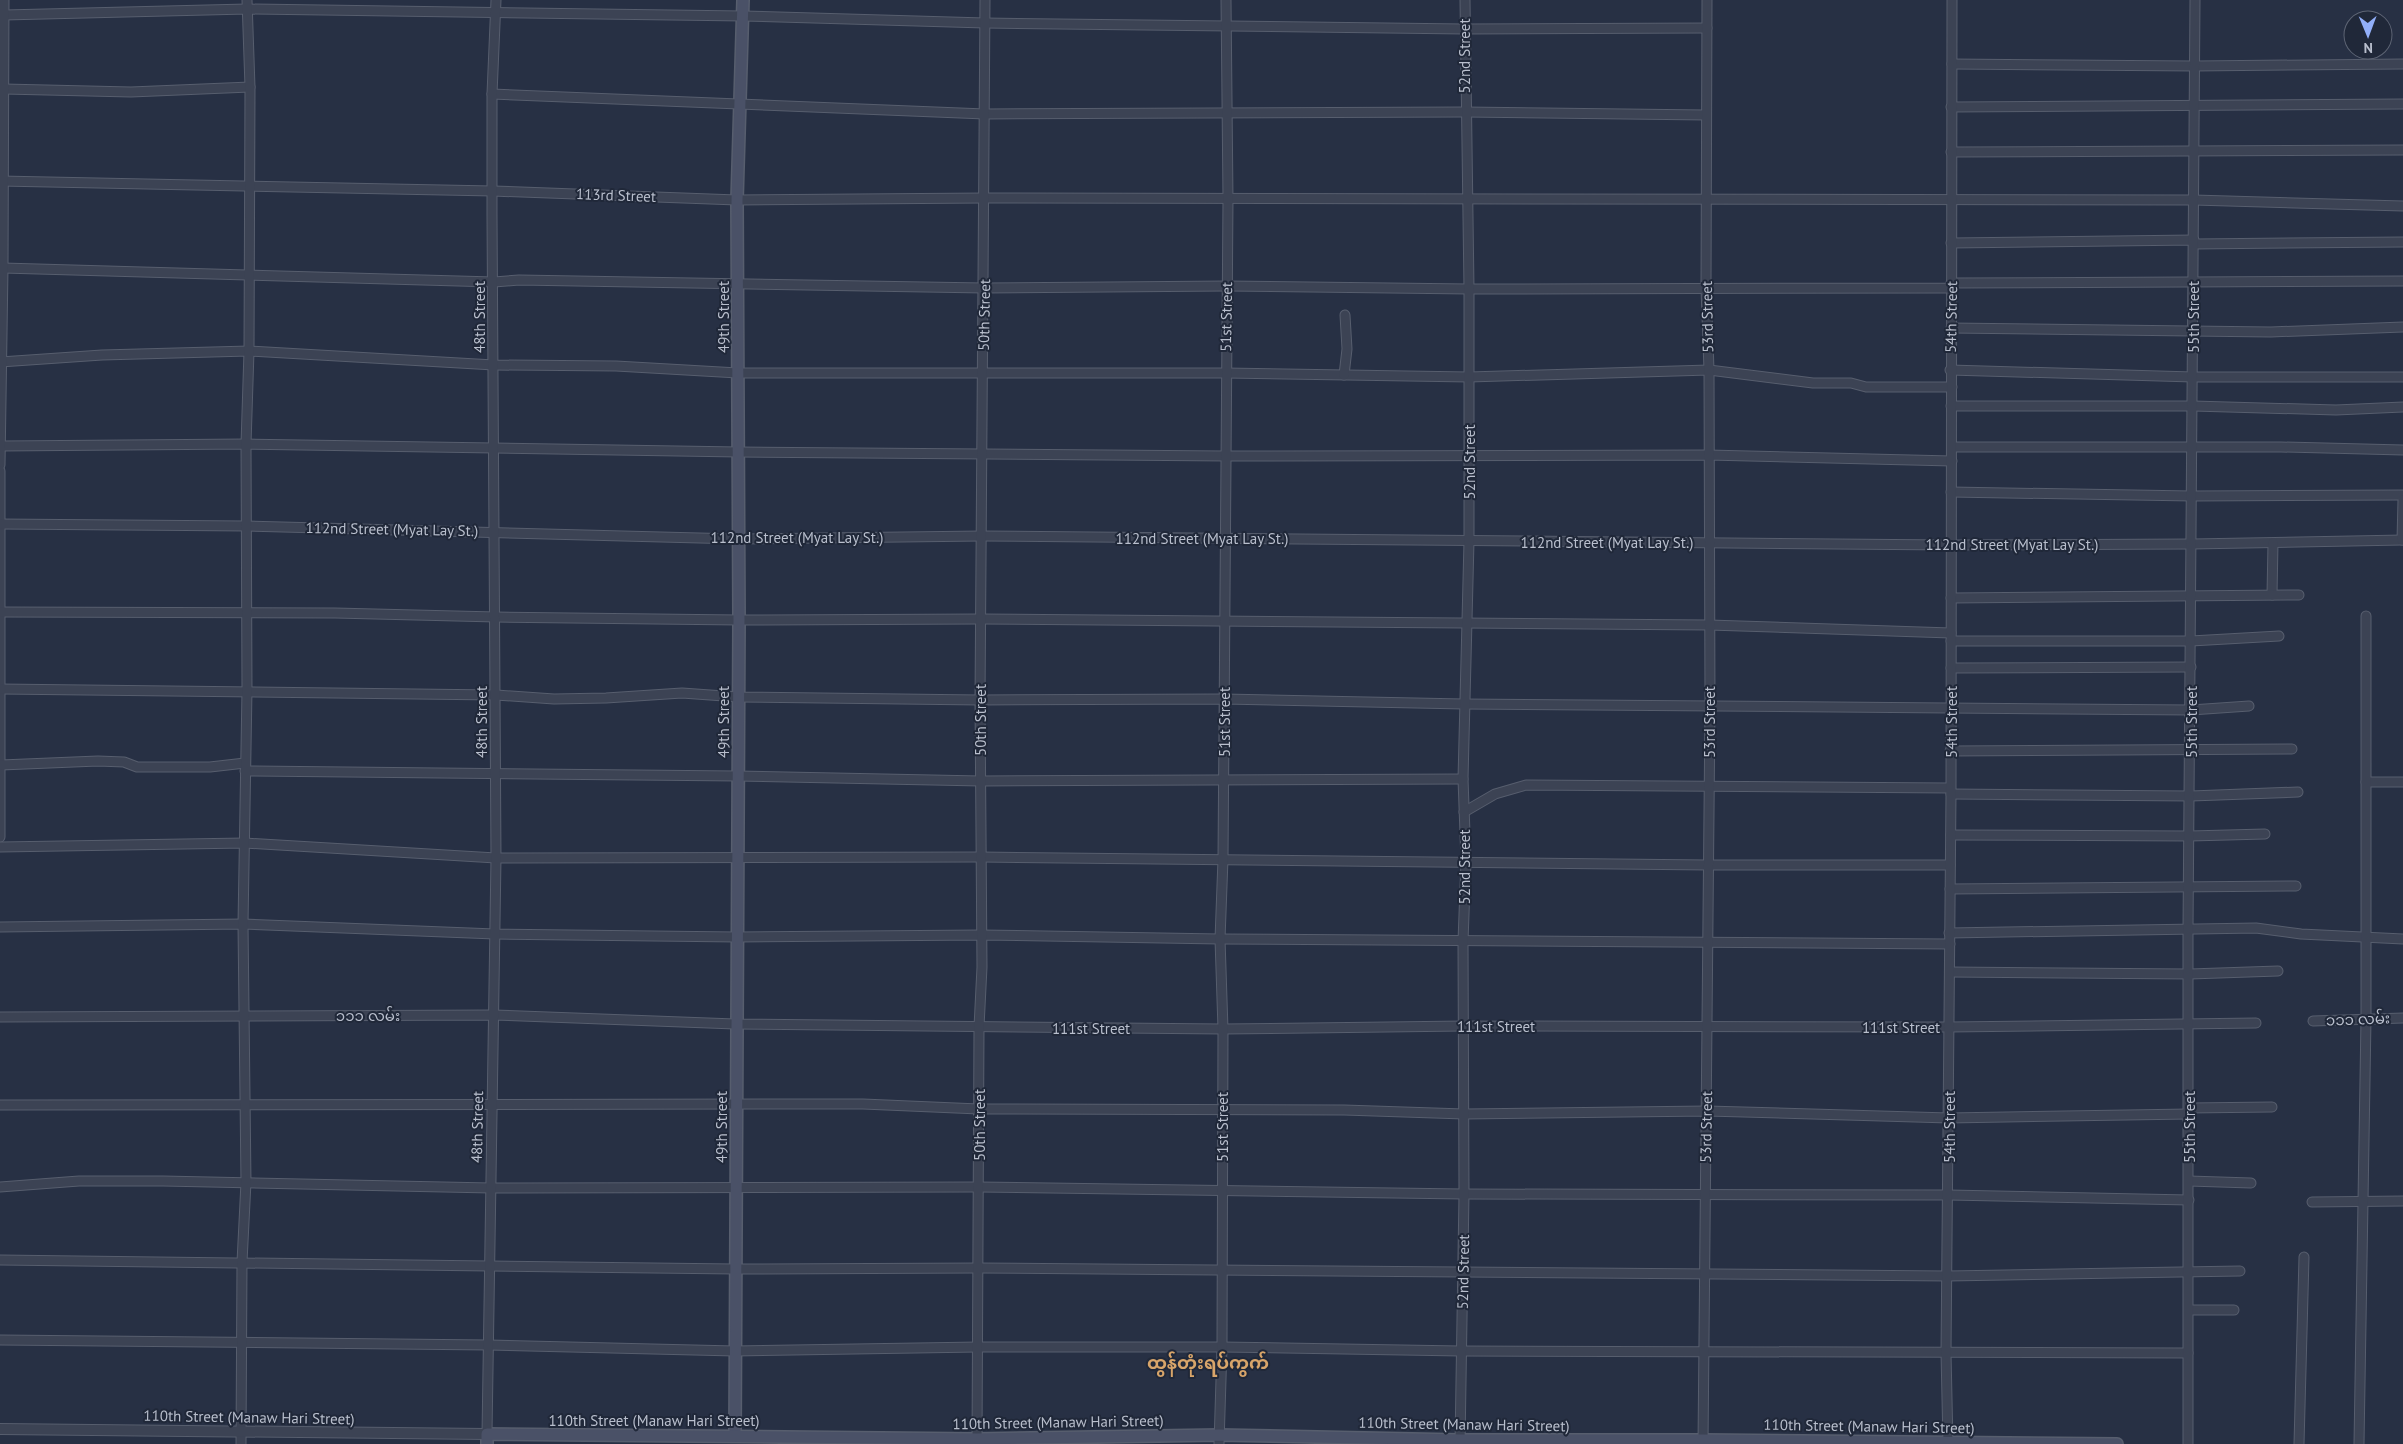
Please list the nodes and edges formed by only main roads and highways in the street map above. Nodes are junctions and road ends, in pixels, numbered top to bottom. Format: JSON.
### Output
{"nodes":[{"id":1,"x":743,"y":0,"type":"edge"},
{"id":2,"x":487,"y":1439,"type":"edge"},
{"id":3,"x":735,"y":1440,"type":"edge"},
{"id":4,"x":1219,"y":1440,"type":"edge"},
{"id":5,"x":977,"y":1442,"type":"edge"},
{"id":6,"x":1460,"y":1442,"type":"edge"},
{"id":7,"x":1703,"y":1442,"type":"edge"},
{"id":8,"x":1948,"y":1443,"type":"edge"},
{"id":9,"x":2117,"y":1444,"type":"edge"}],
"edges":[{"from":1,"to":3,"type":"main road","name":"49th Street"},
{"from":2,"to":3,"type":"main road","name":"110th Street (Manaw Hari Street)"},
{"from":3,"to":5,"type":"main road","name":"110th Street (Manaw Hari Street)"},
{"from":4,"to":5,"type":"main road","name":"110th Street (Manaw Hari Street)"},
{"from":4,"to":6,"type":"main road","name":"110th Street (Manaw Hari Street)"},
{"from":6,"to":7,"type":"main road","name":"110th Street (Manaw Hari Street)"},
{"from":7,"to":8,"type":"main road","name":"110th Street (Manaw Hari Street)"},
{"from":8,"to":9,"type":"main road","name":"110th Street (Manaw Hari Street)"}]}
